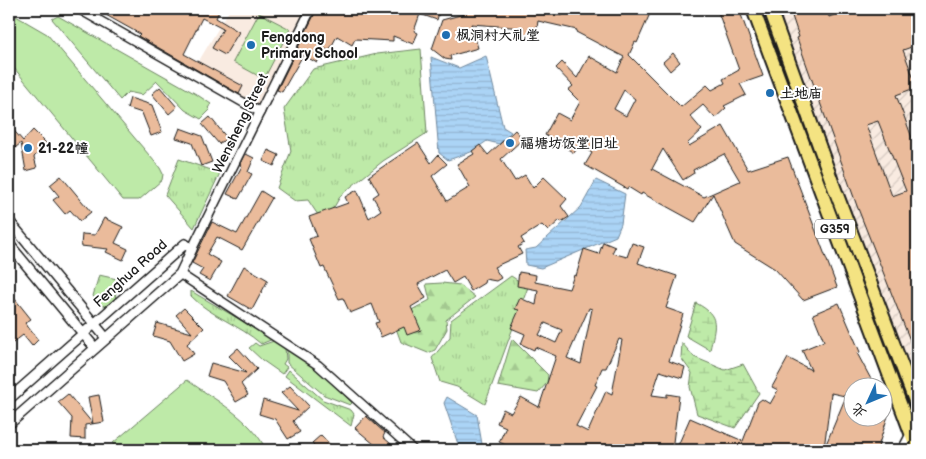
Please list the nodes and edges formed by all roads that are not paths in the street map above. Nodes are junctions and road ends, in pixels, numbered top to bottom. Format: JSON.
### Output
{"nodes":[{"id":1,"x":79,"y":9,"type":"edge"},
{"id":2,"x":311,"y":9,"type":"edge"},
{"id":3,"x":753,"y":9,"type":"edge"},
{"id":4,"x":770,"y":9,"type":"edge"},
{"id":5,"x":260,"y":112,"type":"junction"},
{"id":6,"x":9,"y":221,"type":"edge"},
{"id":7,"x":9,"y":244,"type":"edge"},
{"id":8,"x":192,"y":249,"type":"junction"},
{"id":9,"x":180,"y":274,"type":"junction"},
{"id":10,"x":94,"y":324,"type":"junction"},
{"id":11,"x":83,"y":334,"type":"junction"},
{"id":12,"x":106,"y":338,"type":"junction"},
{"id":13,"x":95,"y":348,"type":"junction"},
{"id":14,"x":9,"y":399,"type":"edge"},
{"id":15,"x":917,"y":406,"type":"edge"},
{"id":16,"x":9,"y":424,"type":"edge"},
{"id":17,"x":911,"y":433,"type":"junction"},
{"id":18,"x":917,"y":449,"type":"edge"},
{"id":19,"x":413,"y":450,"type":"edge"},
{"id":20,"x":902,"y":450,"type":"edge"}],
"edges":[{"from":1,"to":5,"type":"street"},
{"from":2,"to":5,"type":"street","name":"Wensheng Street"},
{"from":3,"to":17,"type":"highway","number":"G359"},
{"from":4,"to":15,"type":"highway","number":"G359"},
{"from":5,"to":8,"type":"street","name":"Wensheng Street"},
{"from":6,"to":10,"type":"street"},
{"from":7,"to":11,"type":"street"},
{"from":8,"to":9,"type":"street","name":"Fenghua Road"},
{"from":8,"to":10,"type":"street","name":"Fenghua Road"},
{"from":9,"to":12,"type":"street","name":"Fenghua Road"},
{"from":9,"to":19,"type":"street"},
{"from":10,"to":11,"type":"street","name":"Fenghua Road"},
{"from":10,"to":12,"type":"street"},
{"from":11,"to":13,"type":"street"},
{"from":11,"to":14,"type":"street","name":"Fenghua Road"},
{"from":12,"to":13,"type":"street","name":"Fenghua Road"},
{"from":13,"to":16,"type":"street","name":"Fenghua Road"},
{"from":17,"to":18,"type":"highway","number":"G359"},
{"from":17,"to":20,"type":"street"}]}
